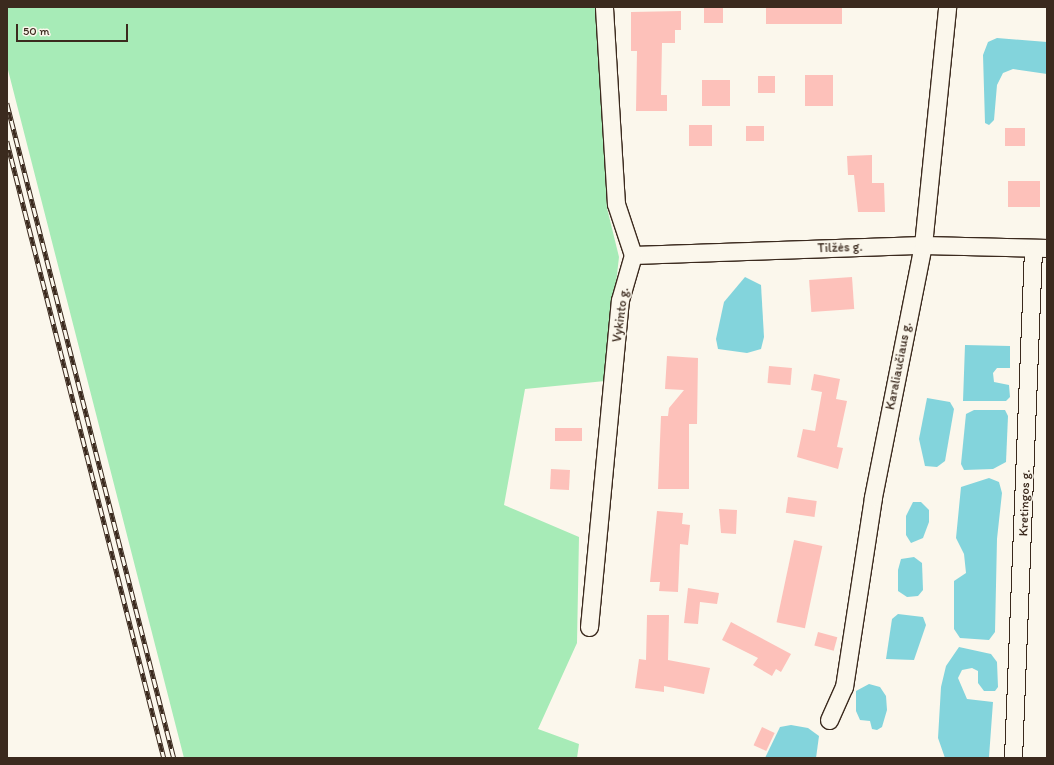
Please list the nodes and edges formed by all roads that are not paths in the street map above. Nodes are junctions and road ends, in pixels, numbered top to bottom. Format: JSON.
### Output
{"nodes":[{"id":1,"x":604,"y":7,"type":"edge"},
{"id":2,"x":947,"y":7,"type":"edge"},
{"id":3,"x":923,"y":245,"type":"junction"},
{"id":4,"x":1040,"y":249,"type":"edge"},
{"id":5,"x":634,"y":254,"type":"junction"},
{"id":6,"x":589,"y":627,"type":"dead end"},
{"id":7,"x":829,"y":720,"type":"dead end"},
{"id":8,"x":1013,"y":758,"type":"edge"}],
"edges":[{"from":1,"to":5,"type":"street"},
{"from":2,"to":3,"type":"street","name":"Karaliaučiaus g."},
{"from":3,"to":4,"type":"street","name":"Tilžės g."},
{"from":3,"to":5,"type":"street","name":"Tilžės g."},
{"from":3,"to":7,"type":"street","name":"Karaliaučiaus g."},
{"from":4,"to":8,"type":"street","name":"Kretingos g."},
{"from":5,"to":6,"type":"street","name":"Vykinto g."}]}
